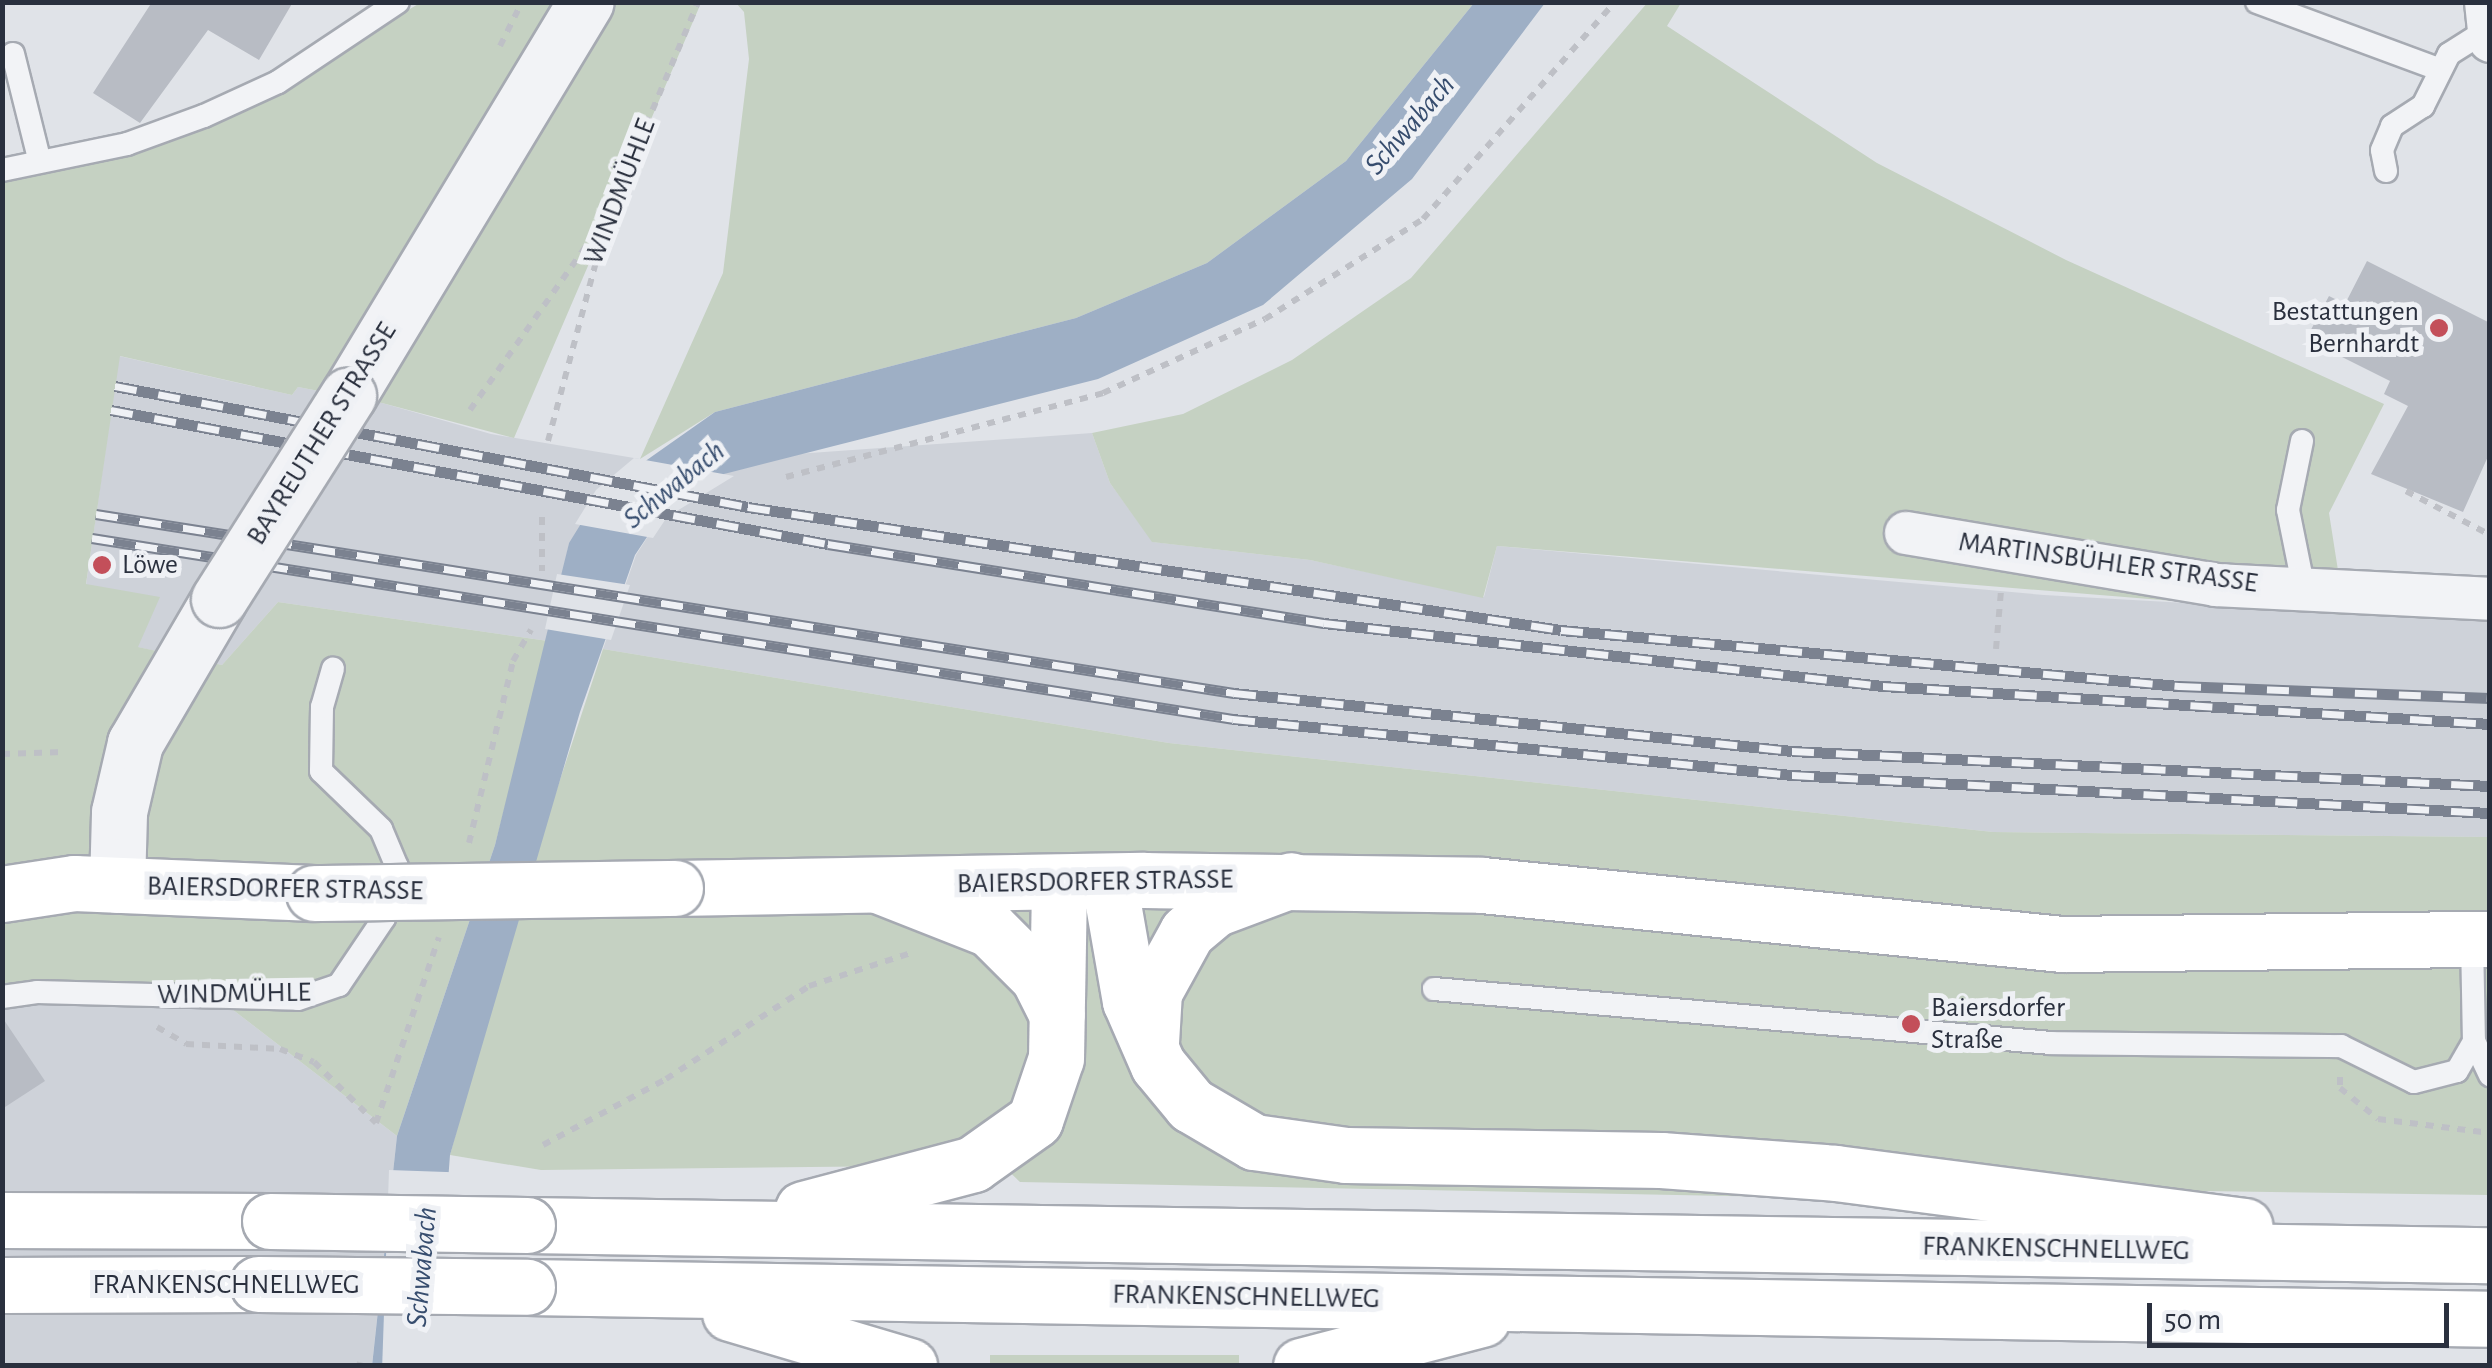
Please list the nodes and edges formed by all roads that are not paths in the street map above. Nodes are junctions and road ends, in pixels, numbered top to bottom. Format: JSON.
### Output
{"nodes":[{"id":1,"x":398,"y":2,"type":"edge"},
{"id":2,"x":586,"y":2,"type":"edge"},
{"id":3,"x":2258,"y":2,"type":"edge"},
{"id":4,"x":2487,"y":25,"type":"edge"},
{"id":5,"x":13,"y":54,"type":"dead end"},
{"id":6,"x":2438,"y":69,"type":"junction"},
{"id":7,"x":40,"y":158,"type":"junction"},
{"id":8,"x":2,"y":170,"type":"edge"},
{"id":9,"x":2386,"y":172,"type":"dead end"},
{"id":10,"x":2302,"y":440,"type":"dead end"},
{"id":11,"x":1906,"y":533,"type":"dead end"},
{"id":12,"x":2304,"y":590,"type":"junction"},
{"id":13,"x":2490,"y":599,"type":"edge"},
{"id":14,"x":333,"y":669,"type":"dead end"},
{"id":15,"x":1292,"y":880,"type":"junction"},
{"id":16,"x":1084,"y":881,"type":"junction"},
{"id":17,"x":116,"y":885,"type":"junction"},
{"id":18,"x":2,"y":894,"type":"edge"},
{"id":19,"x":903,"y":894,"type":"junction"},
{"id":20,"x":2480,"y":939,"type":"edge"},
{"id":21,"x":1434,"y":988,"type":"dead end"},
{"id":22,"x":2,"y":998,"type":"edge"},
{"id":23,"x":1057,"y":1015,"type":"junction"},
{"id":24,"x":2474,"y":1041,"type":"junction"},
{"id":25,"x":1150,"y":1045,"type":"junction"},
{"id":26,"x":2490,"y":1075,"type":"edge"},
{"id":27,"x":2,"y":1220,"type":"edge"},
{"id":28,"x":712,"y":1229,"type":"junction"},
{"id":29,"x":2400,"y":1254,"type":"junction"},
{"id":30,"x":2490,"y":1256,"type":"edge"},
{"id":31,"x":2,"y":1285,"type":"edge"},
{"id":32,"x":620,"y":1288,"type":"junction"},
{"id":33,"x":1552,"y":1301,"type":"junction"},
{"id":34,"x":2490,"y":1319,"type":"edge"},
{"id":35,"x":909,"y":1366,"type":"edge"},
{"id":36,"x":1301,"y":1366,"type":"edge"}],
"edges":[{"from":1,"to":7,"type":"lane"},
{"from":2,"to":17,"type":"street","name":"BAYREUTHER STRASSE","bridge":true},
{"from":3,"to":6,"type":"lane"},
{"from":4,"to":6,"type":"lane"},
{"from":5,"to":7,"type":"lane"},
{"from":6,"to":9,"type":"lane"},
{"from":7,"to":8,"type":"lane"},
{"from":10,"to":12,"type":"lane"},
{"from":11,"to":12,"type":"street","name":"MARTINSBÜHLER STRASSE"},
{"from":12,"to":13,"type":"street","name":"MARTINSBÜHLER STRASSE"},
{"from":14,"to":22,"type":"lane","name":"WINDMÜHLE"},
{"from":15,"to":16,"type":"main road","name":"BAIERSDORFER STRASSE"},
{"from":15,"to":20,"type":"main road","name":"BAIERSDORFER STRASSE"},
{"from":15,"to":25,"type":"main road"},
{"from":16,"to":19,"type":"main road","name":"BAIERSDORFER STRASSE"},
{"from":16,"to":23,"type":"main road"},
{"from":16,"to":25,"type":"main road"},
{"from":17,"to":18,"type":"main road","name":"BAIERSDORFER STRASSE"},
{"from":17,"to":19,"type":"main road","name":"BAIERSDORFER STRASSE","bridge":true},
{"from":19,"to":23,"type":"main road"},
{"from":20,"to":24,"type":"lane"},
{"from":21,"to":24,"type":"lane"},
{"from":23,"to":28,"type":"main road"},
{"from":24,"to":26,"type":"lane"},
{"from":25,"to":29,"type":"main road"},
{"from":27,"to":28,"type":"main road","name":"FRANKENSCHNELLWEG","bridge":true},
{"from":28,"to":29,"type":"main road","name":"FRANKENSCHNELLWEG"},
{"from":29,"to":30,"type":"main road","name":"FRANKENSCHNELLWEG"},
{"from":31,"to":32,"type":"main road","name":"FRANKENSCHNELLWEG","bridge":true},
{"from":32,"to":33,"type":"main road","name":"FRANKENSCHNELLWEG"},
{"from":32,"to":35,"type":"main road"},
{"from":33,"to":34,"type":"main road","name":"FRANKENSCHNELLWEG"},
{"from":33,"to":36,"type":"main road"}]}
